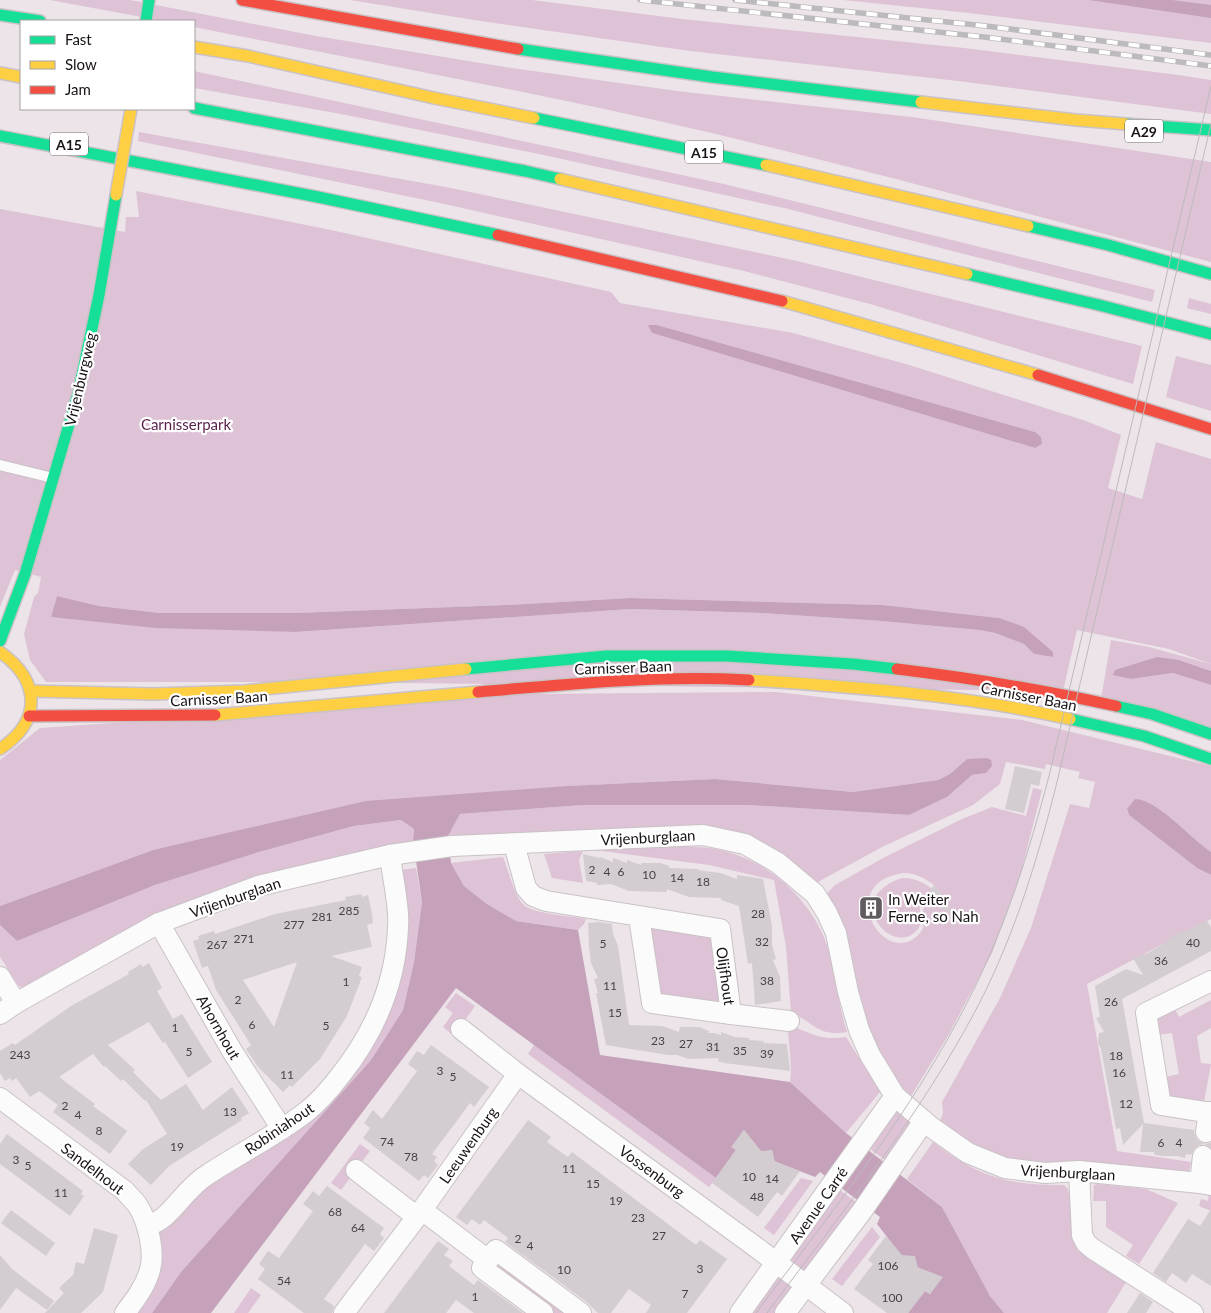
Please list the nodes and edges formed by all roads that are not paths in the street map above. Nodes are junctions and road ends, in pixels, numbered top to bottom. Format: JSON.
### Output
{"nodes":[{"id":1,"x":150,"y":0,"type":"edge"},
{"id":2,"x":242,"y":0,"type":"edge"},
{"id":3,"x":0,"y":14,"type":"edge"},
{"id":4,"x":34,"y":20,"type":"edge"},
{"id":5,"x":146,"y":20,"type":"edge"},
{"id":6,"x":195,"y":47,"type":"edge"},
{"id":7,"x":0,"y":73,"type":"edge"},
{"id":8,"x":20,"y":77,"type":"edge"},
{"id":9,"x":195,"y":108,"type":"edge"},
{"id":10,"x":131,"y":110,"type":"edge"},
{"id":11,"x":1076,"y":120,"type":"junction"},
{"id":12,"x":0,"y":127,"type":"edge"},
{"id":13,"x":1211,"y":130,"type":"edge"},
{"id":14,"x":0,"y":136,"type":"edge"},
{"id":15,"x":1201,"y":141,"type":"dead end"},
{"id":16,"x":138,"y":161,"type":"junction"},
{"id":17,"x":1211,"y":274,"type":"edge"},
{"id":18,"x":1211,"y":334,"type":"edge"},
{"id":19,"x":1211,"y":428,"type":"edge"},
{"id":20,"x":0,"y":465,"type":"edge"},
{"id":21,"x":54,"y":478,"type":"junction"},
{"id":22,"x":0,"y":641,"type":"edge"},
{"id":23,"x":0,"y":652,"type":"edge"},
{"id":24,"x":30,"y":691,"type":"junction"},
{"id":25,"x":29,"y":716,"type":"junction"},
{"id":26,"x":1211,"y":734,"type":"edge"},
{"id":27,"x":0,"y":749,"type":"edge"},
{"id":28,"x":1211,"y":759,"type":"edge"},
{"id":29,"x":514,"y":844,"type":"junction"},
{"id":30,"x":390,"y":855,"type":"junction"},
{"id":31,"x":639,"y":917,"type":"junction"},
{"id":32,"x":160,"y":923,"type":"junction"},
{"id":33,"x":0,"y":977,"type":"edge"},
{"id":34,"x":1211,"y":981,"type":"edge"},
{"id":35,"x":16,"y":1003,"type":"junction"},
{"id":36,"x":0,"y":1014,"type":"edge"},
{"id":37,"x":731,"y":1014,"type":"junction"},
{"id":38,"x":789,"y":1021,"type":"dead end"},
{"id":39,"x":460,"y":1029,"type":"dead end"},
{"id":40,"x":518,"y":1074,"type":"junction"},
{"id":41,"x":895,"y":1096,"type":"junction"},
{"id":42,"x":0,"y":1098,"type":"edge"},
{"id":43,"x":1210,"y":1112,"type":"edge"},
{"id":44,"x":924,"y":1121,"type":"junction"},
{"id":45,"x":282,"y":1130,"type":"junction"},
{"id":46,"x":1206,"y":1132,"type":"dead end"},
{"id":47,"x":1203,"y":1156,"type":"dead end"},
{"id":48,"x":356,"y":1170,"type":"dead end"},
{"id":49,"x":1079,"y":1171,"type":"junction"},
{"id":50,"x":1206,"y":1184,"type":"edge"},
{"id":51,"x":420,"y":1213,"type":"junction"},
{"id":52,"x":147,"y":1226,"type":"junction"},
{"id":53,"x":488,"y":1260,"type":"junction"},
{"id":54,"x":777,"y":1263,"type":"junction"},
{"id":55,"x":805,"y":1285,"type":"junction"},
{"id":56,"x":125,"y":1313,"type":"edge"},
{"id":57,"x":344,"y":1313,"type":"edge"},
{"id":58,"x":544,"y":1313,"type":"edge"},
{"id":59,"x":581,"y":1313,"type":"edge"},
{"id":60,"x":740,"y":1313,"type":"edge"},
{"id":61,"x":785,"y":1313,"type":"edge"},
{"id":62,"x":843,"y":1313,"type":"edge"},
{"id":63,"x":1193,"y":1313,"type":"edge"}],
"edges":[{"from":1,"to":5,"type":"main road"},
{"from":2,"to":11,"type":"main road"},
{"from":3,"to":4,"type":"main road"},
{"from":6,"to":17,"type":"main road","number":"A15"},
{"from":7,"to":8,"type":"main road"},
{"from":9,"to":18,"type":"main road"},
{"from":10,"to":21,"type":"main road","name":"Vrijenburgweg","bridge":true},
{"from":11,"to":13,"type":"main road"},
{"from":11,"to":15,"type":"main road","number":"A29"},
{"from":12,"to":16,"type":"main road","number":"A15"},
{"from":14,"to":16,"type":"main road","number":"A15"},
{"from":16,"to":19,"type":"main road","number":"A15"},
{"from":20,"to":21,"type":"lane"},
{"from":21,"to":22,"type":"main road","name":"Vrijenburgweg"},
{"from":23,"to":24,"type":"main road"},
{"from":24,"to":25,"type":"main road"},
{"from":24,"to":26,"type":"main road","name":"Carnisser Baan"},
{"from":25,"to":27,"type":"main road"},
{"from":25,"to":28,"type":"main road","name":"Carnisser Baan"},
{"from":29,"to":30,"type":"street","name":"Vrijenburglaan"},
{"from":29,"to":31,"type":"street","name":"Olijfhout"},
{"from":29,"to":41,"type":"street","name":"Vrijenburglaan"},
{"from":30,"to":32,"type":"street","name":"Vrijenburglaan"},
{"from":30,"to":45,"type":"street","name":"Robiniahout"},
{"from":31,"to":37,"type":"street","name":"Olijfhout"},
{"from":31,"to":37,"type":"street","name":"Olijfhout"},
{"from":32,"to":35,"type":"street","name":"Vrijenburglaan"},
{"from":32,"to":45,"type":"street","name":"Ahornhout"},
{"from":33,"to":35,"type":"street"},
{"from":34,"to":43,"type":"street"},
{"from":35,"to":36,"type":"street","name":"Vrijenburglaan"},
{"from":37,"to":38,"type":"street","name":"Olijfhout"},
{"from":39,"to":40,"type":"street","name":"Vossenburg"},
{"from":40,"to":51,"type":"street","name":"Leeuwenburg"},
{"from":40,"to":54,"type":"street","name":"Vossenburg"},
{"from":41,"to":44,"type":"street","name":"Vrijenburglaan"},
{"from":41,"to":54,"type":"street","name":"Avenue Carré"},
{"from":42,"to":52,"type":"street","name":"Sandelhout"},
{"from":43,"to":46,"type":"street"},
{"from":44,"to":49,"type":"street","name":"Vrijenburglaan"},
{"from":44,"to":55,"type":"street"},
{"from":45,"to":52,"type":"street","name":"Robiniahout"},
{"from":47,"to":50,"type":"street"},
{"from":48,"to":51,"type":"street"},
{"from":49,"to":50,"type":"street","name":"Vrijenburglaan"},
{"from":49,"to":63,"type":"street"},
{"from":51,"to":53,"type":"street"},
{"from":51,"to":57,"type":"street","name":"Leeuwenburg"},
{"from":52,"to":56,"type":"street","name":"Sandelhout"},
{"from":53,"to":58,"type":"street"},
{"from":53,"to":59,"type":"street"},
{"from":54,"to":55,"type":"street","name":"Vossenburg"},
{"from":54,"to":60,"type":"street","name":"Avenue Carré"},
{"from":55,"to":61,"type":"street"},
{"from":55,"to":62,"type":"street","name":"Vossenburg"}]}
